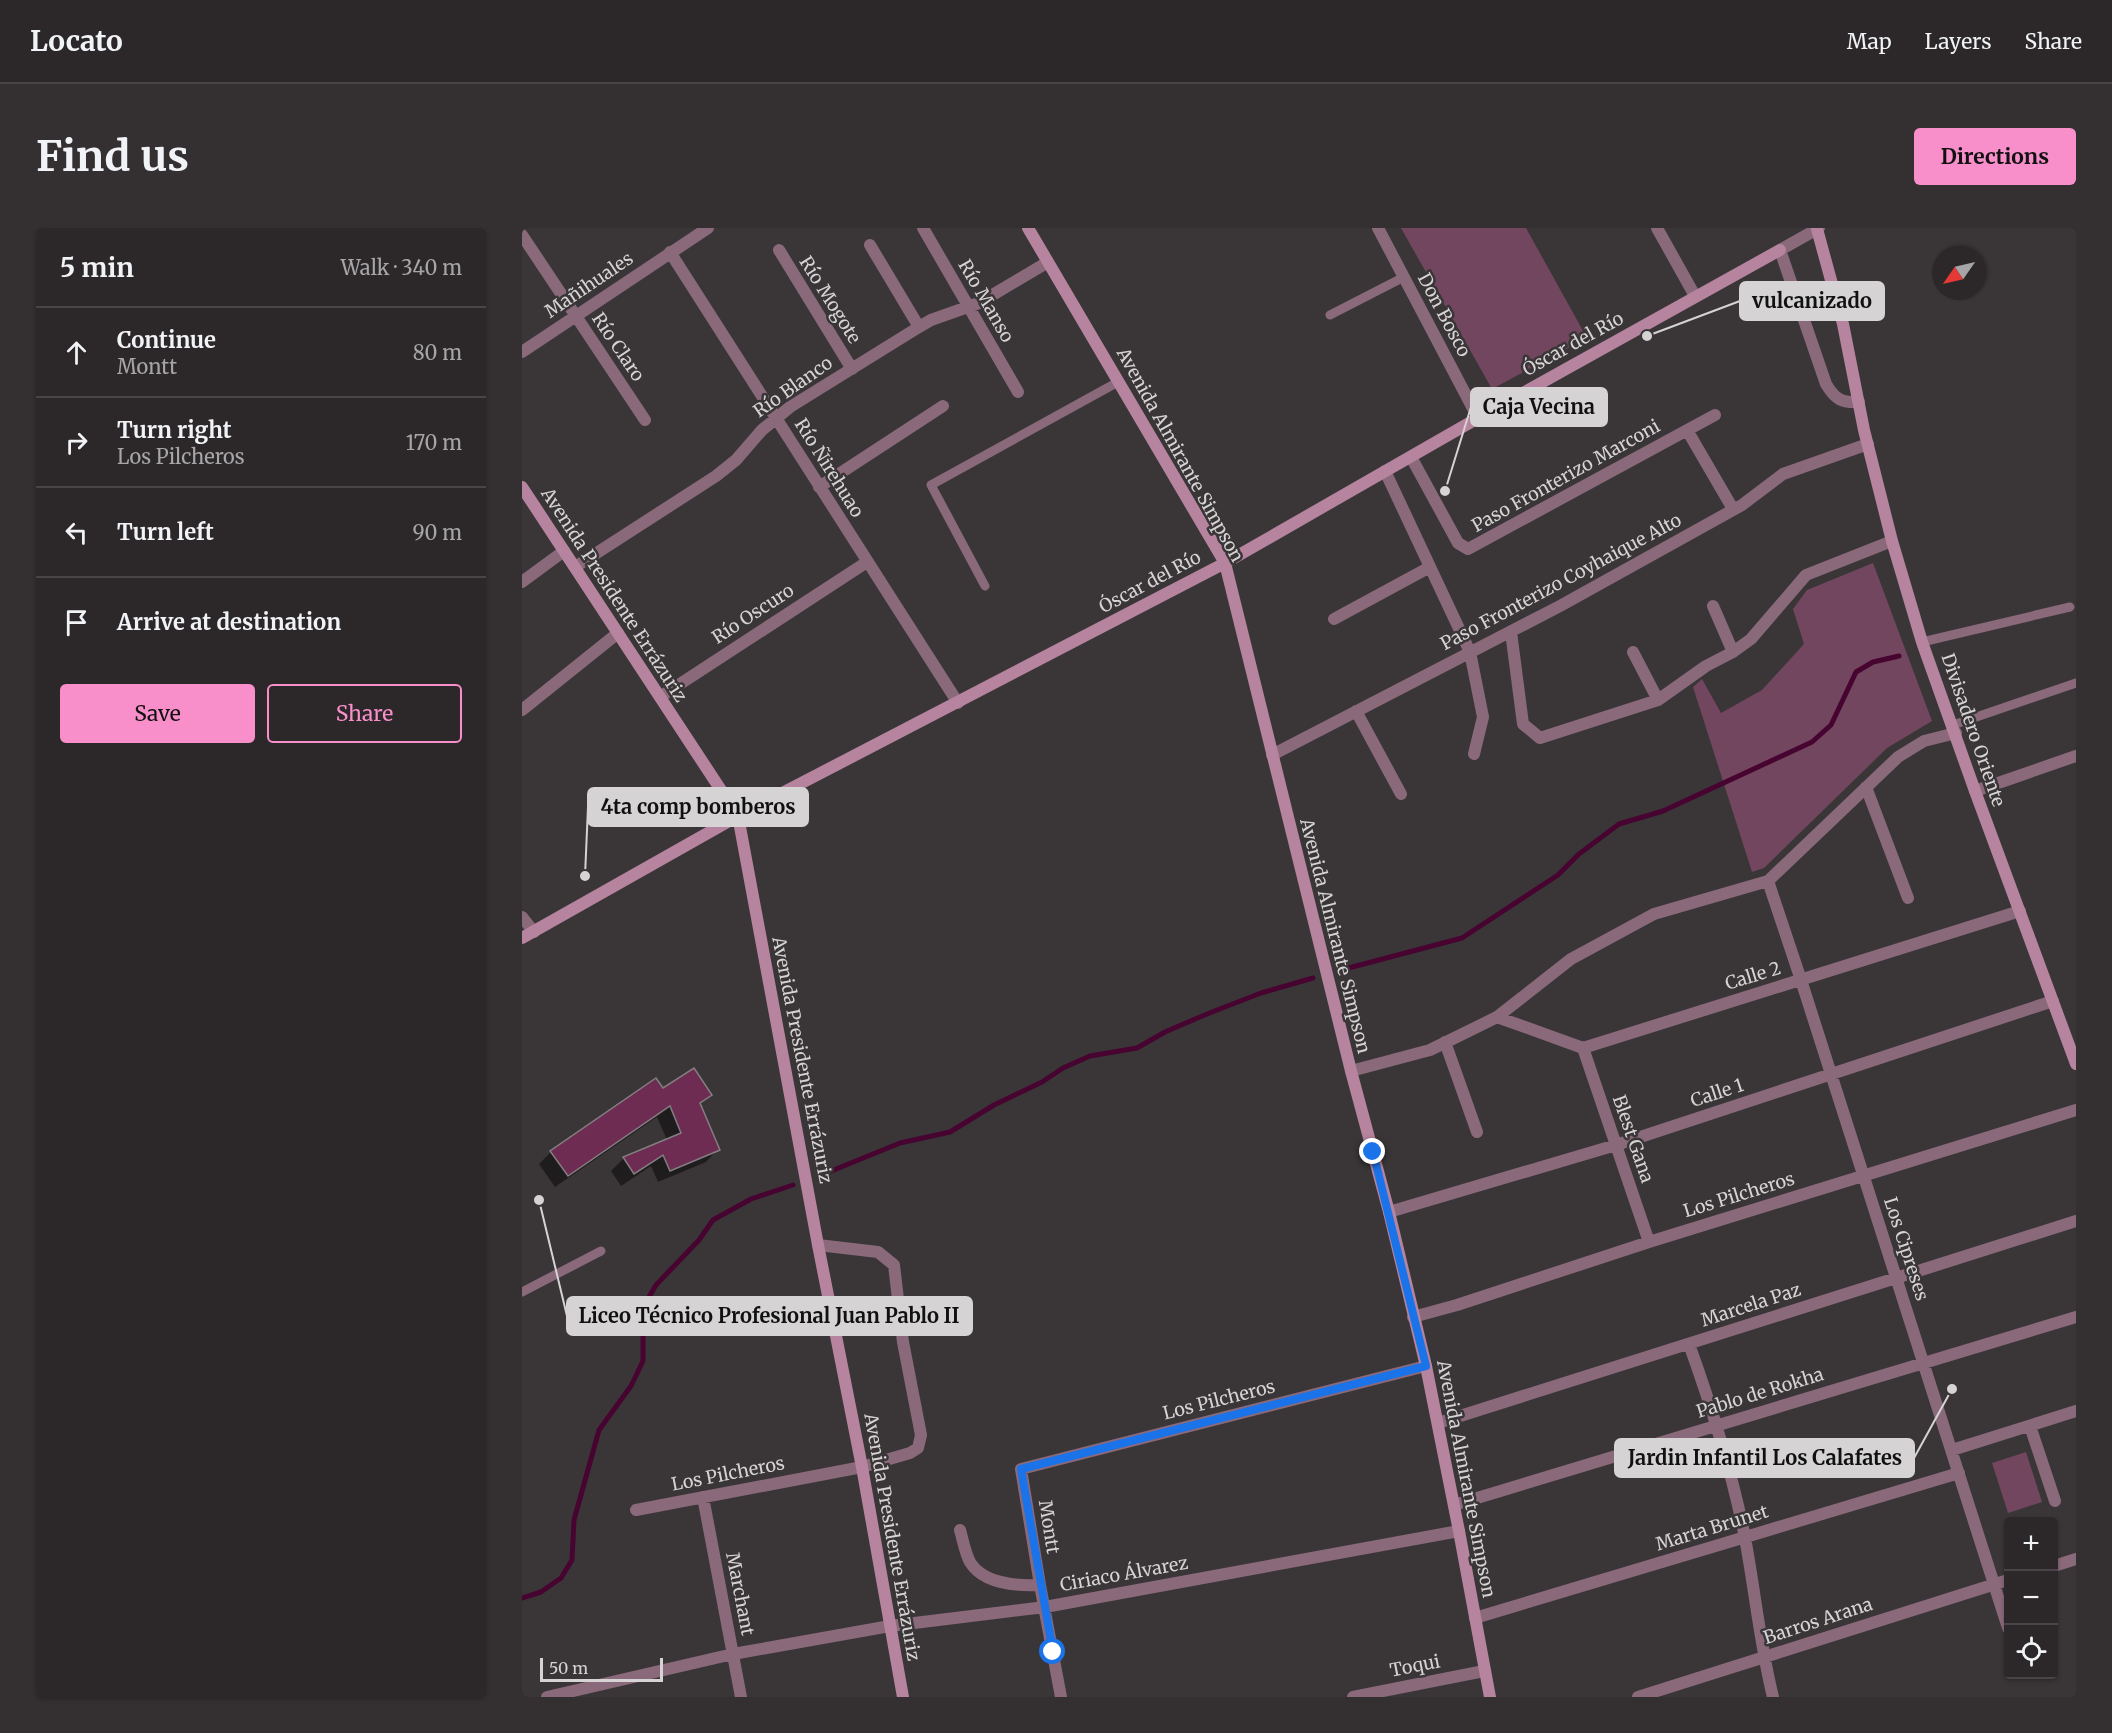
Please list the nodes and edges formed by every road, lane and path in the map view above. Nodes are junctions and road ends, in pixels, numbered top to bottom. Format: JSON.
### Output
{"nodes":[{"id":1,"x":708,"y":228,"type":"edge"},
{"id":2,"x":923,"y":228,"type":"edge"},
{"id":3,"x":1028,"y":228,"type":"edge"},
{"id":4,"x":1657,"y":228,"type":"edge"},
{"id":5,"x":1817,"y":228,"type":"edge"},
{"id":6,"x":1380,"y":229,"type":"edge"},
{"id":7,"x":522,"y":235,"type":"edge"},
{"id":8,"x":870,"y":245,"type":"dead end"},
{"id":9,"x":779,"y":250,"type":"dead end"},
{"id":10,"x":1780,"y":250,"type":"junction"},
{"id":11,"x":670,"y":252,"type":"junction"},
{"id":12,"x":1048,"y":262,"type":"junction"},
{"id":13,"x":1404,"y":277,"type":"junction"},
{"id":14,"x":1695,"y":296,"type":"junction"},
{"id":15,"x":969,"y":308,"type":"junction"},
{"id":16,"x":1330,"y":315,"type":"dead end"},
{"id":17,"x":576,"y":316,"type":"junction"},
{"id":18,"x":919,"y":327,"type":"junction"},
{"id":19,"x":522,"y":352,"type":"edge"},
{"id":20,"x":852,"y":369,"type":"junction"},
{"id":21,"x":1118,"y":382,"type":"junction"},
{"id":22,"x":1018,"y":392,"type":"dead end"},
{"id":23,"x":1858,"y":402,"type":"junction"},
{"id":24,"x":943,"y":406,"type":"dead end"},
{"id":25,"x":1715,"y":415,"type":"dead end"},
{"id":26,"x":776,"y":418,"type":"junction"},
{"id":27,"x":1478,"y":418,"type":"junction"},
{"id":28,"x":645,"y":420,"type":"dead end"},
{"id":29,"x":1687,"y":430,"type":"junction"},
{"id":30,"x":1868,"y":444,"type":"junction"},
{"id":31,"x":1411,"y":457,"type":"junction"},
{"id":32,"x":1385,"y":471,"type":"junction"},
{"id":33,"x":522,"y":487,"type":"edge"},
{"id":34,"x":819,"y":487,"type":"junction"},
{"id":35,"x":1733,"y":509,"type":"junction"},
{"id":36,"x":1892,"y":541,"type":"junction"},
{"id":37,"x":564,"y":551,"type":"junction"},
{"id":38,"x":867,"y":562,"type":"junction"},
{"id":39,"x":1224,"y":563,"type":"junction"},
{"id":40,"x":575,"y":567,"type":"junction"},
{"id":41,"x":1430,"y":567,"type":"junction"},
{"id":42,"x":522,"y":582,"type":"edge"},
{"id":43,"x":985,"y":586,"type":"dead end"},
{"id":44,"x":1713,"y":606,"type":"dead end"},
{"id":45,"x":2070,"y":607,"type":"dead end"},
{"id":46,"x":1334,"y":618,"type":"dead end"},
{"id":47,"x":1511,"y":632,"type":"junction"},
{"id":48,"x":618,"y":633,"type":"junction"},
{"id":49,"x":1922,"y":642,"type":"junction"},
{"id":50,"x":1470,"y":652,"type":"junction"},
{"id":51,"x":1633,"y":652,"type":"dead end"},
{"id":52,"x":1733,"y":652,"type":"junction"},
{"id":53,"x":2076,"y":683,"type":"edge"},
{"id":54,"x":660,"y":697,"type":"junction"},
{"id":55,"x":1658,"y":700,"type":"junction"},
{"id":56,"x":958,"y":703,"type":"junction"},
{"id":57,"x":522,"y":710,"type":"edge"},
{"id":58,"x":1356,"y":711,"type":"junction"},
{"id":59,"x":1954,"y":729,"type":"junction"},
{"id":60,"x":1474,"y":754,"type":"dead end"},
{"id":61,"x":1272,"y":755,"type":"junction"},
{"id":62,"x":2076,"y":756,"type":"edge"},
{"id":63,"x":1866,"y":787,"type":"junction"},
{"id":64,"x":1975,"y":791,"type":"junction"},
{"id":65,"x":1401,"y":794,"type":"dead end"},
{"id":66,"x":738,"y":816,"type":"junction"},
{"id":67,"x":1768,"y":881,"type":"junction"},
{"id":68,"x":1908,"y":898,"type":"dead end"},
{"id":69,"x":2020,"y":911,"type":"junction"},
{"id":70,"x":522,"y":917,"type":"edge"},
{"id":71,"x":534,"y":932,"type":"junction"},
{"id":72,"x":522,"y":938,"type":"edge"},
{"id":73,"x":1801,"y":980,"type":"junction"},
{"id":74,"x":2053,"y":1002,"type":"junction"},
{"id":75,"x":1497,"y":1017,"type":"junction"},
{"id":76,"x":1445,"y":1042,"type":"junction"},
{"id":77,"x":1583,"y":1048,"type":"junction"},
{"id":78,"x":2076,"y":1064,"type":"edge"},
{"id":79,"x":1351,"y":1071,"type":"junction"},
{"id":80,"x":1832,"y":1074,"type":"junction"},
{"id":81,"x":2076,"y":1110,"type":"edge"},
{"id":82,"x":1477,"y":1132,"type":"dead end"},
{"id":83,"x":1616,"y":1145,"type":"junction"},
{"id":84,"x":1864,"y":1175,"type":"junction"},
{"id":85,"x":1389,"y":1212,"type":"junction"},
{"id":86,"x":2076,"y":1221,"type":"edge"},
{"id":87,"x":1649,"y":1242,"type":"junction"},
{"id":88,"x":818,"y":1245,"type":"junction"},
{"id":89,"x":601,"y":1251,"type":"dead end"},
{"id":90,"x":1896,"y":1278,"type":"junction"},
{"id":91,"x":522,"y":1292,"type":"edge"},
{"id":92,"x":1413,"y":1317,"type":"junction"},
{"id":93,"x":2076,"y":1317,"type":"edge"},
{"id":94,"x":1689,"y":1344,"type":"junction"},
{"id":95,"x":1923,"y":1362,"type":"junction"},
{"id":96,"x":1426,"y":1366,"type":"junction"},
{"id":97,"x":2076,"y":1411,"type":"edge"},
{"id":98,"x":1438,"y":1423,"type":"junction"},
{"id":99,"x":1718,"y":1425,"type":"junction"},
{"id":100,"x":2030,"y":1426,"type":"junction"},
{"id":101,"x":1952,"y":1450,"type":"junction"},
{"id":102,"x":862,"y":1467,"type":"junction"},
{"id":103,"x":1021,"y":1469,"type":"joint"},
{"id":104,"x":1959,"y":1473,"type":"junction"},
{"id":105,"x":703,"y":1497,"type":"junction"},
{"id":106,"x":2055,"y":1501,"type":"dead end"},
{"id":107,"x":1454,"y":1505,"type":"junction"},
{"id":108,"x":636,"y":1510,"type":"dead end"},
{"id":109,"x":960,"y":1530,"type":"dead end"},
{"id":110,"x":1460,"y":1531,"type":"junction"},
{"id":111,"x":1745,"y":1537,"type":"junction"},
{"id":112,"x":2076,"y":1559,"type":"edge"},
{"id":113,"x":2058,"y":1565,"type":"edge"},
{"id":114,"x":2004,"y":1581,"type":"edge"},
{"id":115,"x":1040,"y":1585,"type":"junction"},
{"id":116,"x":1994,"y":1585,"type":"junction"},
{"id":117,"x":1045,"y":1607,"type":"junction"},
{"id":118,"x":1475,"y":1618,"type":"junction"},
{"id":119,"x":2007,"y":1625,"type":"edge"},
{"id":120,"x":890,"y":1626,"type":"junction"},
{"id":121,"x":733,"y":1654,"type":"junction"},
{"id":122,"x":1763,"y":1658,"type":"junction"},
{"id":123,"x":1484,"y":1671,"type":"junction"},
{"id":124,"x":548,"y":1697,"type":"edge"},
{"id":125,"x":741,"y":1697,"type":"edge"},
{"id":126,"x":903,"y":1697,"type":"edge"},
{"id":127,"x":1061,"y":1697,"type":"edge"},
{"id":128,"x":1353,"y":1697,"type":"edge"},
{"id":129,"x":1490,"y":1697,"type":"edge"},
{"id":130,"x":1638,"y":1697,"type":"edge"},
{"id":131,"x":1773,"y":1697,"type":"edge"}],
"edges":[{"from":1,"to":11,"type":"street","name":"Mañihuales"},
{"from":2,"to":15,"type":"street","name":"Río Manso"},
{"from":3,"to":12,"type":"street","name":"Avenida Almirante Simpson"},
{"from":4,"to":14,"type":"street"},
{"from":5,"to":10,"type":"street","name":"Óscar del Río"},
{"from":5,"to":23,"type":"street","name":"Divisadero Oriente"},
{"from":6,"to":13,"type":"street","name":"Don Bosco"},
{"from":7,"to":17,"type":"street","name":"Río Claro"},
{"from":8,"to":18,"type":"street"},
{"from":9,"to":20,"type":"street","name":"Río Mogote"},
{"from":10,"to":14,"type":"street","name":"Óscar del Río"},
{"from":10,"to":23,"type":"street"},
{"from":11,"to":17,"type":"street","name":"Mañihuales"},
{"from":11,"to":26,"type":"street","name":"Río Ñirehuao"},
{"from":12,"to":15,"type":"street","name":"Río Blanco"},
{"from":12,"to":21,"type":"street","name":"Avenida Almirante Simpson"},
{"from":13,"to":16,"type":"lane"},
{"from":13,"to":27,"type":"street","name":"Don Bosco"},
{"from":14,"to":27,"type":"street","name":"Óscar del Río"},
{"from":15,"to":18,"type":"street","name":"Río Blanco"},
{"from":15,"to":22,"type":"street","name":"Río Manso"},
{"from":17,"to":19,"type":"street","name":"Mañihuales"},
{"from":17,"to":28,"type":"street","name":"Río Claro"},
{"from":18,"to":20,"type":"street","name":"Río Blanco"},
{"from":20,"to":26,"type":"street","name":"Río Blanco"},
{"from":21,"to":39,"type":"street","name":"Avenida Almirante Simpson"},
{"from":21,"to":43,"type":"lane"},
{"from":23,"to":30,"type":"street","name":"Divisadero Oriente"},
{"from":24,"to":34,"type":"street"},
{"from":25,"to":29,"type":"street","name":"Paso Fronterizo Marconi"},
{"from":26,"to":34,"type":"street","name":"Río Ñirehuao"},
{"from":26,"to":40,"type":"street","name":"Río Blanco"},
{"from":27,"to":31,"type":"street","name":"Óscar del Río"},
{"from":29,"to":31,"type":"street","name":"Paso Fronterizo Marconi"},
{"from":29,"to":35,"type":"street"},
{"from":30,"to":35,"type":"street","name":"Paso Fronterizo Coyhaique Alto"},
{"from":30,"to":36,"type":"street","name":"Divisadero Oriente"},
{"from":31,"to":32,"type":"street","name":"Óscar del Río"},
{"from":32,"to":39,"type":"street","name":"Óscar del Río"},
{"from":32,"to":41,"type":"street"},
{"from":33,"to":37,"type":"street","name":"Avenida Presidente Errázuriz"},
{"from":34,"to":38,"type":"street","name":"Río Ñirehuao"},
{"from":35,"to":47,"type":"street","name":"Paso Fronterizo Coyhaique Alto"},
{"from":36,"to":49,"type":"street","name":"Divisadero Oriente"},
{"from":36,"to":52,"type":"street"},
{"from":37,"to":40,"type":"street","name":"Avenida Presidente Errázuriz"},
{"from":37,"to":42,"type":"street"},
{"from":38,"to":54,"type":"street","name":"Río Oscuro"},
{"from":38,"to":56,"type":"street","name":"Río Ñirehuao"},
{"from":39,"to":56,"type":"street","name":"Óscar del Río"},
{"from":39,"to":61,"type":"street","name":"Avenida Almirante Simpson"},
{"from":40,"to":48,"type":"street","name":"Avenida Presidente Errázuriz"},
{"from":41,"to":46,"type":"street"},
{"from":41,"to":50,"type":"street"},
{"from":44,"to":52,"type":"street"},
{"from":45,"to":49,"type":"lane"},
{"from":47,"to":50,"type":"street","name":"Paso Fronterizo Coyhaique Alto"},
{"from":47,"to":55,"type":"street"},
{"from":48,"to":54,"type":"street","name":"Avenida Presidente Errázuriz"},
{"from":48,"to":57,"type":"street"},
{"from":49,"to":59,"type":"street","name":"Divisadero Oriente"},
{"from":50,"to":58,"type":"street","name":"Paso Fronterizo Coyhaique Alto"},
{"from":50,"to":60,"type":"street"},
{"from":51,"to":55,"type":"street"},
{"from":52,"to":55,"type":"street"},
{"from":53,"to":59,"type":"lane"},
{"from":54,"to":66,"type":"street","name":"Avenida Presidente Errázuriz"},
{"from":56,"to":66,"type":"street","name":"Óscar del Río"},
{"from":58,"to":61,"type":"street","name":"Paso Fronterizo Coyhaique Alto"},
{"from":58,"to":65,"type":"street"},
{"from":59,"to":63,"type":"street"},
{"from":59,"to":64,"type":"street","name":"Divisadero Oriente"},
{"from":61,"to":79,"type":"street","name":"Avenida Almirante Simpson"},
{"from":62,"to":64,"type":"street"},
{"from":63,"to":67,"type":"street"},
{"from":63,"to":68,"type":"street"},
{"from":64,"to":69,"type":"street","name":"Divisadero Oriente"},
{"from":66,"to":71,"type":"street","name":"Óscar del Río"},
{"from":66,"to":88,"type":"street","name":"Avenida Presidente Errázuriz"},
{"from":67,"to":73,"type":"street","name":"Los Cipreses"},
{"from":67,"to":75,"type":"street"},
{"from":69,"to":73,"type":"street","name":"Calle 2"},
{"from":69,"to":74,"type":"street","name":"Divisadero Oriente"},
{"from":70,"to":71,"type":"street"},
{"from":71,"to":72,"type":"street","name":"Óscar del Río"},
{"from":73,"to":77,"type":"street","name":"Calle 2"},
{"from":73,"to":80,"type":"street","name":"Los Cipreses"},
{"from":74,"to":78,"type":"street","name":"Divisadero Oriente"},
{"from":74,"to":80,"type":"street","name":"Calle 1"},
{"from":75,"to":76,"type":"street"},
{"from":75,"to":77,"type":"street"},
{"from":76,"to":79,"type":"street"},
{"from":76,"to":82,"type":"street"},
{"from":77,"to":83,"type":"street","name":"Blest Gana"},
{"from":79,"to":85,"type":"street","name":"Avenida Almirante Simpson"},
{"from":80,"to":83,"type":"street","name":"Calle 1"},
{"from":80,"to":84,"type":"street","name":"Los Cipreses"},
{"from":81,"to":84,"type":"street","name":"Los Pilcheros"},
{"from":83,"to":85,"type":"street","name":"Calle 1"},
{"from":83,"to":87,"type":"street","name":"Blest Gana"},
{"from":84,"to":87,"type":"street","name":"Los Pilcheros"},
{"from":84,"to":90,"type":"street","name":"Los Cipreses"},
{"from":85,"to":92,"type":"street","name":"Avenida Almirante Simpson"},
{"from":86,"to":90,"type":"street","name":"Marcela Paz"},
{"from":87,"to":92,"type":"street","name":"Los Pilcheros"},
{"from":88,"to":102,"type":"street","name":"Avenida Presidente Errázuriz"},
{"from":88,"to":102,"type":"street","name":"Los Pilcheros"},
{"from":89,"to":91,"type":"lane"},
{"from":90,"to":94,"type":"street","name":"Marcela Paz"},
{"from":90,"to":95,"type":"street","name":"Los Cipreses"},
{"from":92,"to":96,"type":"street","name":"Avenida Almirante Simpson"},
{"from":93,"to":95,"type":"street","name":"Pablo de Rokha"},
{"from":94,"to":98,"type":"street","name":"Marcela Paz"},
{"from":94,"to":99,"type":"street"},
{"from":95,"to":99,"type":"street","name":"Pablo de Rokha"},
{"from":95,"to":101,"type":"street","name":"Los Cipreses"},
{"from":96,"to":98,"type":"street","name":"Avenida Almirante Simpson"},
{"from":96,"to":103,"type":"street","name":"Los Pilcheros"},
{"from":97,"to":100,"type":"street"},
{"from":98,"to":107,"type":"street","name":"Avenida Almirante Simpson"},
{"from":99,"to":107,"type":"street","name":"Pablo de Rokha"},
{"from":99,"to":111,"type":"street"},
{"from":100,"to":101,"type":"street"},
{"from":100,"to":106,"type":"street"},
{"from":101,"to":104,"type":"street","name":"Los Cipreses"},
{"from":102,"to":105,"type":"street","name":"Los Pilcheros"},
{"from":102,"to":120,"type":"street","name":"Avenida Presidente Errázuriz"},
{"from":103,"to":115,"type":"street","name":"Montt"},
{"from":104,"to":111,"type":"street","name":"Marta Brunet"},
{"from":104,"to":116,"type":"street","name":"Los Cipreses"},
{"from":105,"to":108,"type":"street","name":"Los Pilcheros"},
{"from":105,"to":121,"type":"street","name":"Marchant"},
{"from":107,"to":110,"type":"street","name":"Avenida Almirante Simpson"},
{"from":109,"to":115,"type":"street"},
{"from":110,"to":117,"type":"street","name":"Ciriaco Álvarez"},
{"from":110,"to":118,"type":"street","name":"Avenida Almirante Simpson"},
{"from":111,"to":118,"type":"street","name":"Marta Brunet"},
{"from":111,"to":122,"type":"street"},
{"from":112,"to":113,"type":"street"},
{"from":114,"to":116,"type":"street","name":"Barros Arana"},
{"from":115,"to":117,"type":"street","name":"Montt"},
{"from":116,"to":119,"type":"street","name":"Los Cipreses"},
{"from":116,"to":122,"type":"street","name":"Barros Arana"},
{"from":117,"to":120,"type":"street","name":"Ciriaco Álvarez"},
{"from":117,"to":127,"type":"street","name":"Montt"},
{"from":118,"to":123,"type":"street","name":"Avenida Almirante Simpson"},
{"from":120,"to":121,"type":"street","name":"Ciriaco Álvarez"},
{"from":120,"to":126,"type":"street","name":"Avenida Presidente Errázuriz"},
{"from":121,"to":124,"type":"street","name":"Ciriaco Álvarez"},
{"from":121,"to":125,"type":"street","name":"Marchant"},
{"from":122,"to":130,"type":"street","name":"Barros Arana"},
{"from":122,"to":131,"type":"street"},
{"from":123,"to":128,"type":"street","name":"Toqui"},
{"from":123,"to":129,"type":"street","name":"Avenida Almirante Simpson"}]}
